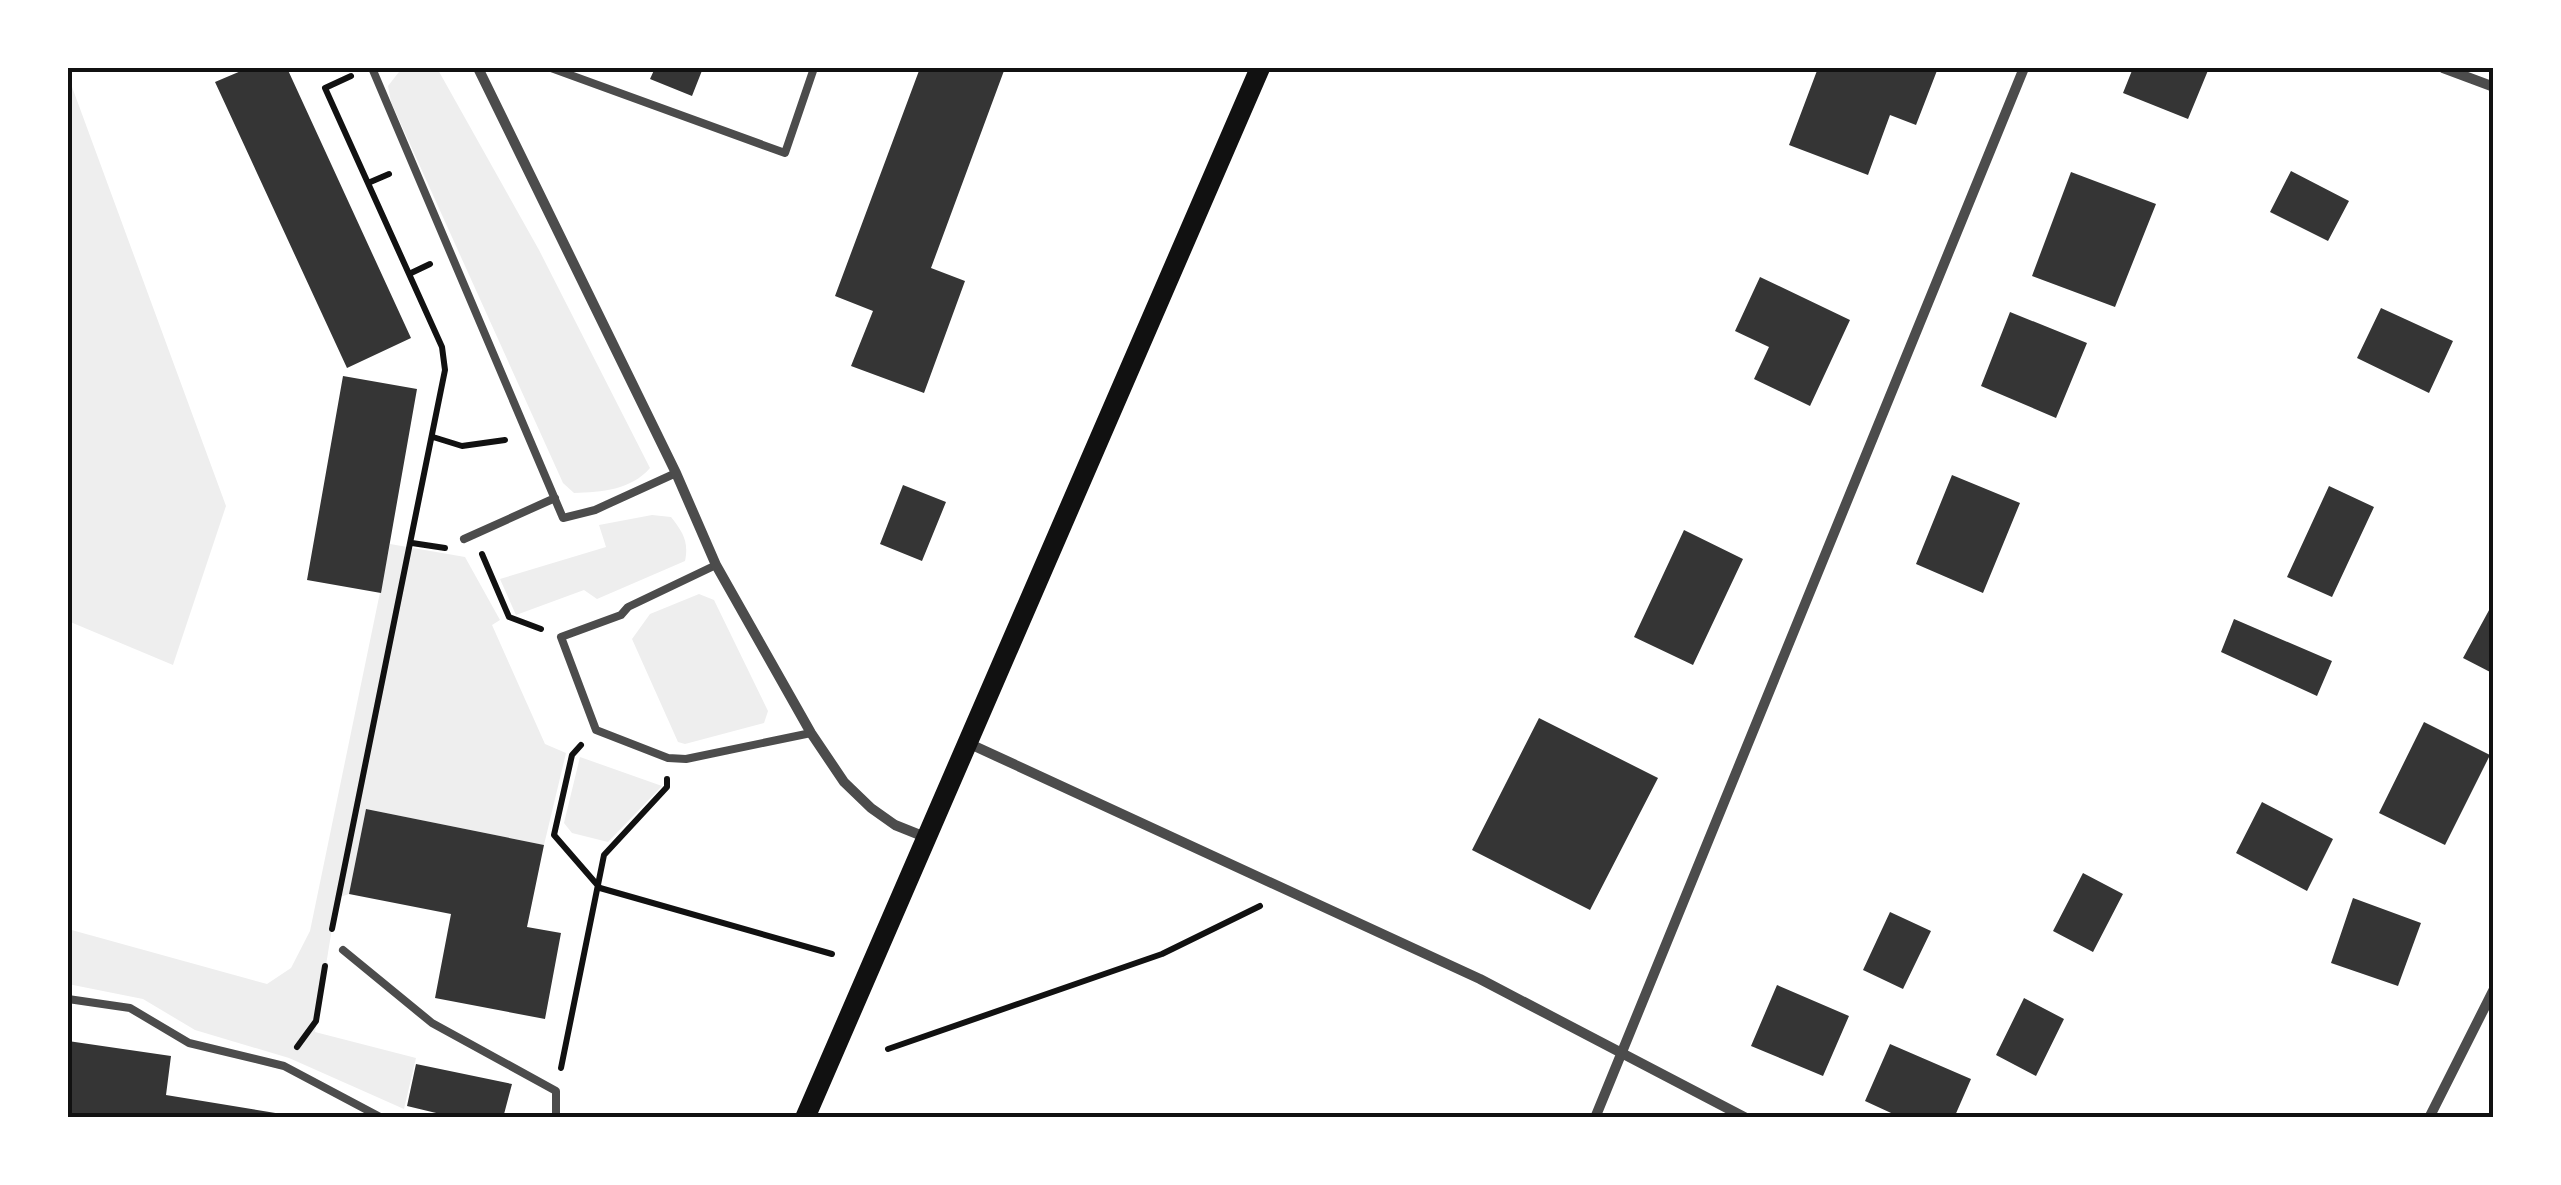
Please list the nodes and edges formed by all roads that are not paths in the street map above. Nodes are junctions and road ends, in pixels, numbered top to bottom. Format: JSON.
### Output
{"nodes":[{"id":1,"x":372,"y":68,"type":"edge"},
{"id":2,"x":478,"y":68,"type":"edge"},
{"id":3,"x":551,"y":68,"type":"edge"},
{"id":4,"x":814,"y":68,"type":"edge"},
{"id":5,"x":1260,"y":68,"type":"edge"},
{"id":6,"x":2024,"y":68,"type":"edge"},
{"id":7,"x":2442,"y":68,"type":"edge"},
{"id":8,"x":2494,"y":87,"type":"edge"},
{"id":9,"x":676,"y":473,"type":"junction"},
{"id":10,"x":555,"y":498,"type":"junction"},
{"id":11,"x":464,"y":539,"type":"dead end"},
{"id":12,"x":716,"y":565,"type":"junction"},
{"id":13,"x":811,"y":733,"type":"junction"},
{"id":14,"x":970,"y":744,"type":"junction"},
{"id":15,"x":926,"y":838,"type":"junction"},
{"id":16,"x":343,"y":950,"type":"dead end"},
{"id":17,"x":2494,"y":989,"type":"edge"},
{"id":18,"x":68,"y":999,"type":"edge"},
{"id":19,"x":1624,"y":1055,"type":"junction"},
{"id":20,"x":382,"y":1118,"type":"edge"},
{"id":21,"x":556,"y":1118,"type":"edge"},
{"id":22,"x":805,"y":1118,"type":"edge"},
{"id":23,"x":1595,"y":1118,"type":"edge"},
{"id":24,"x":1746,"y":1118,"type":"edge"},
{"id":25,"x":2429,"y":1118,"type":"edge"}],
"edges":[{"from":1,"to":10,"type":"lane"},
{"from":2,"to":9,"type":"street"},
{"from":3,"to":4,"type":"lane"},
{"from":5,"to":14,"type":"main road"},
{"from":6,"to":19,"type":"street"},
{"from":7,"to":8,"type":"street"},
{"from":9,"to":10,"type":"lane"},
{"from":9,"to":12,"type":"street"},
{"from":10,"to":11,"type":"lane"},
{"from":12,"to":13,"type":"street"},
{"from":12,"to":13,"type":"lane"},
{"from":13,"to":15,"type":"street"},
{"from":14,"to":15,"type":"main road"},
{"from":14,"to":19,"type":"street"},
{"from":15,"to":22,"type":"main road"},
{"from":16,"to":21,"type":"lane"},
{"from":17,"to":25,"type":"street"},
{"from":18,"to":20,"type":"lane"},
{"from":19,"to":23,"type":"street"},
{"from":19,"to":24,"type":"street"}]}
